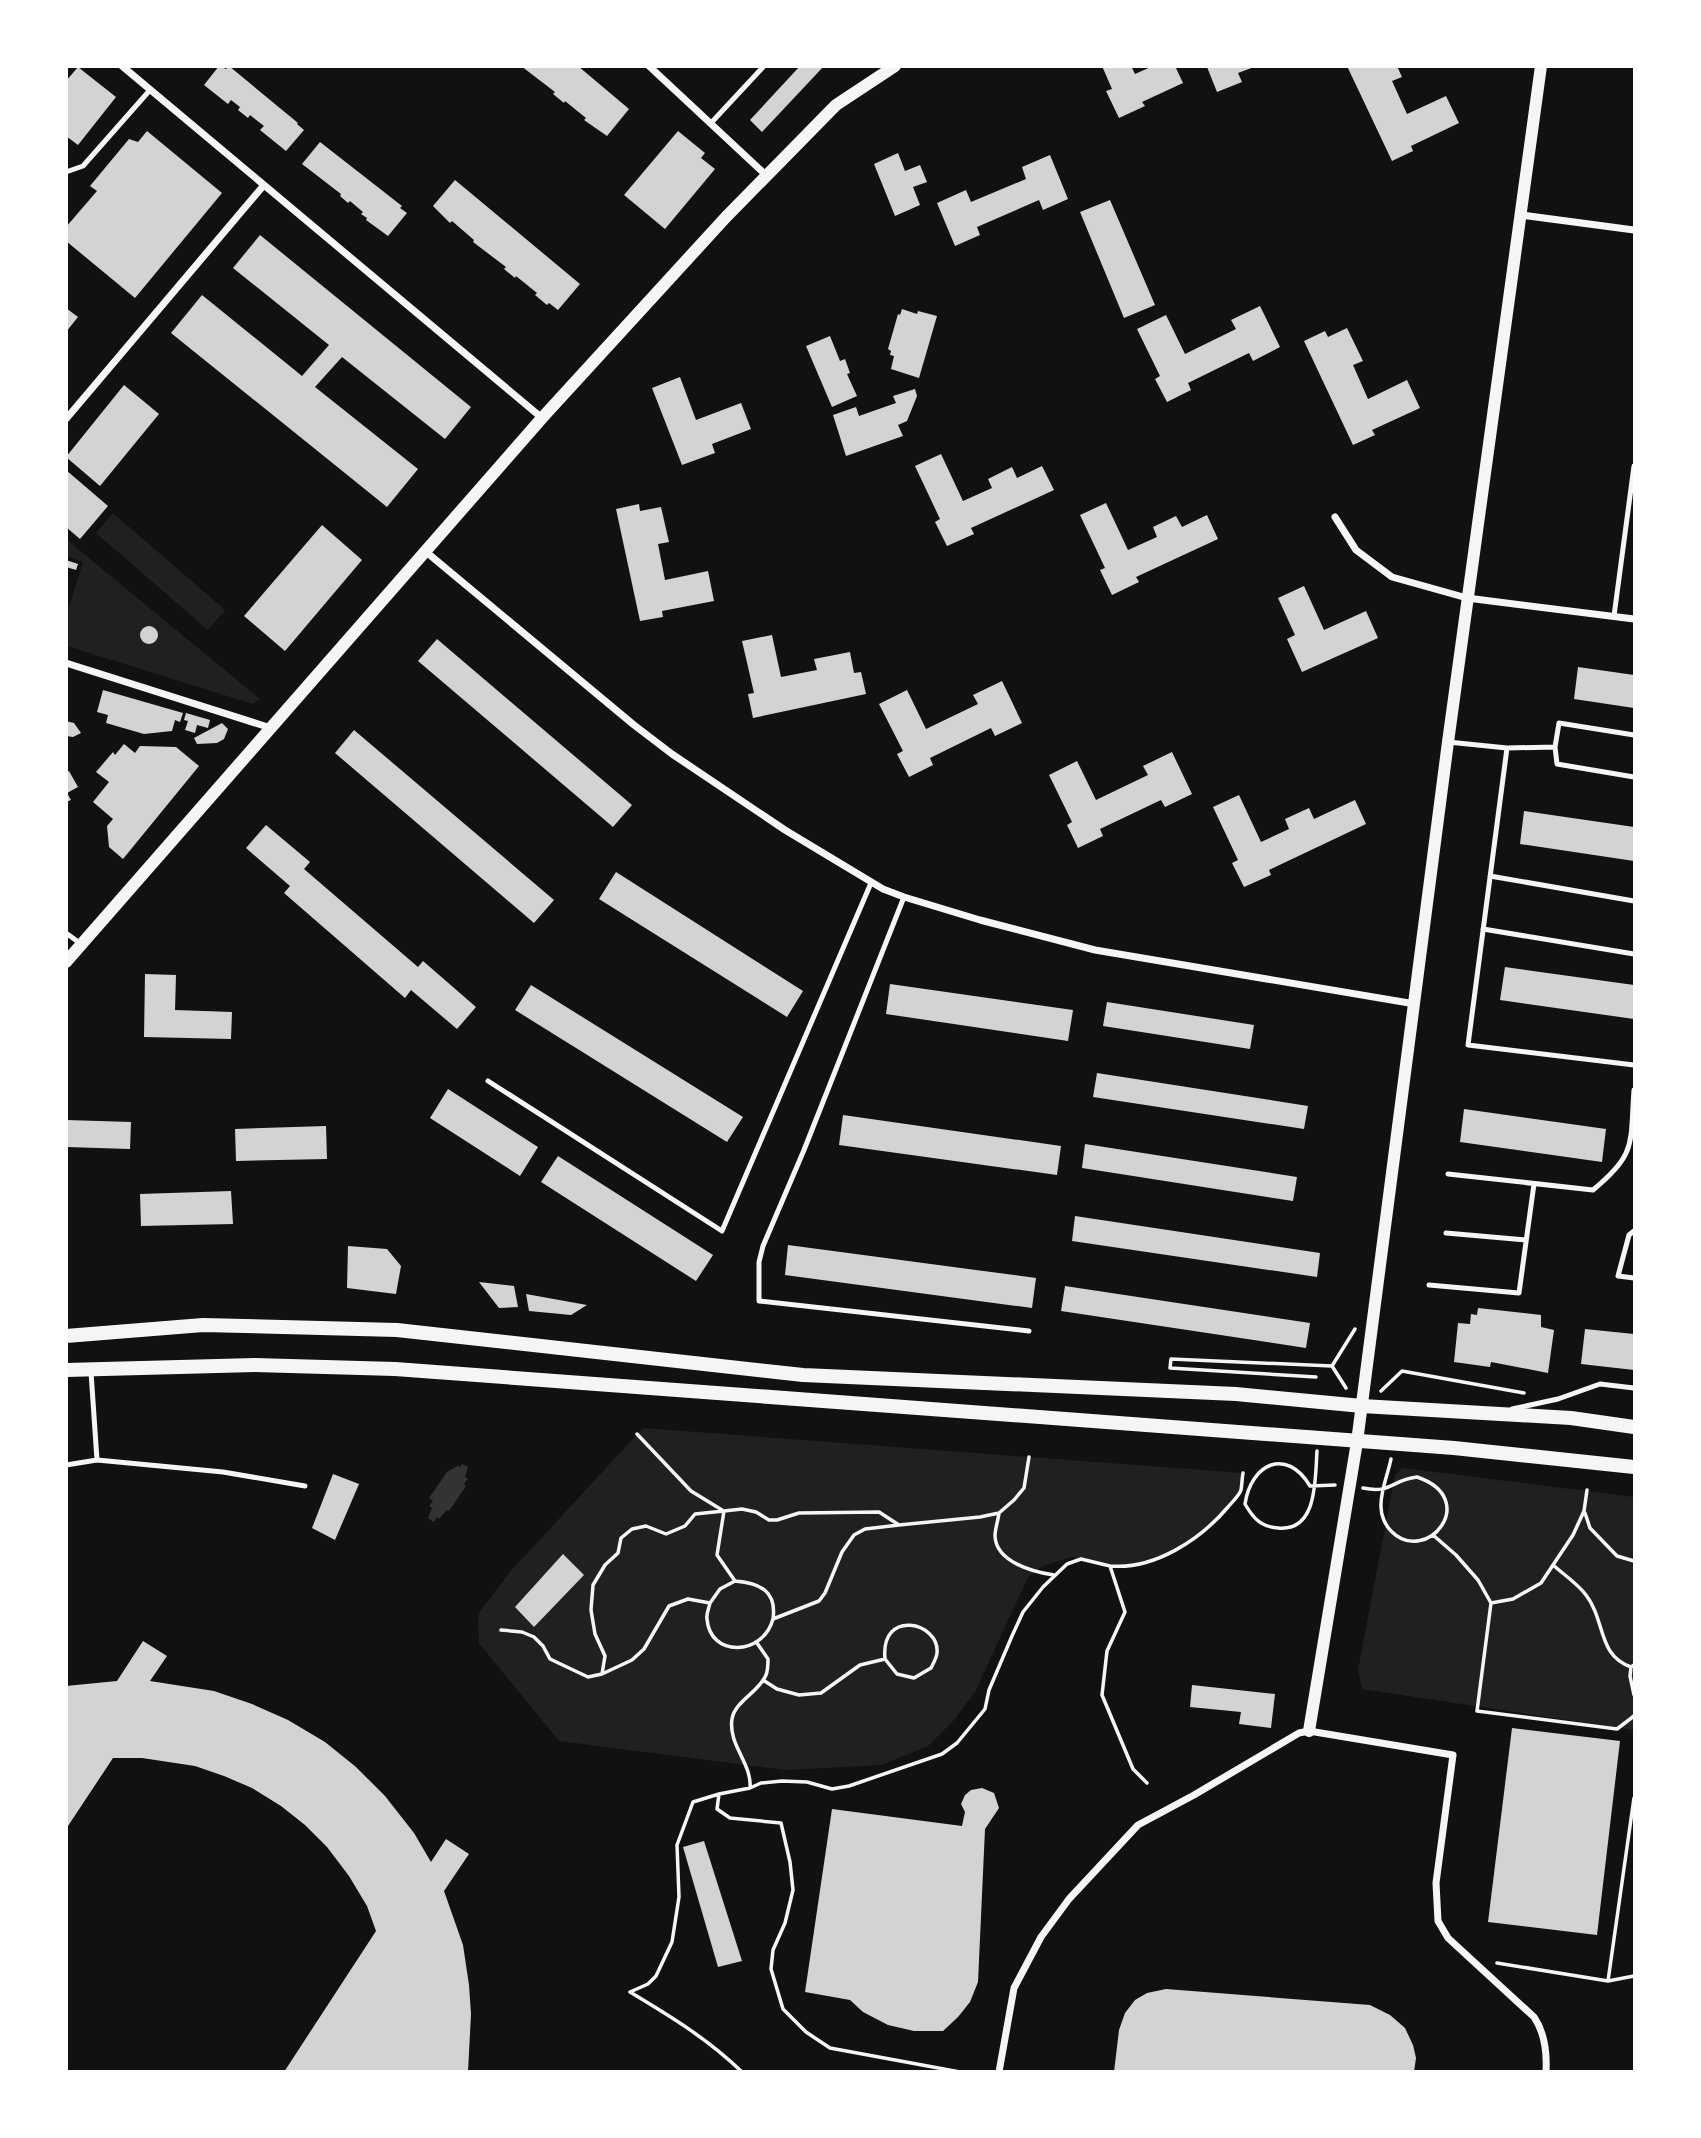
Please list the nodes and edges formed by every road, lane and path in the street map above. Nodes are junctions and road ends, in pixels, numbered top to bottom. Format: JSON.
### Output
{"nodes":[{"id":1,"x":122,"y":66,"type":"edge"},
{"id":2,"x":649,"y":66,"type":"edge"},
{"id":3,"x":764,"y":66,"type":"edge"},
{"id":4,"x":895,"y":66,"type":"edge"},
{"id":5,"x":1541,"y":66,"type":"edge"},
{"id":6,"x":150,"y":90,"type":"junction"},
{"id":7,"x":711,"y":123,"type":"junction"},
{"id":8,"x":66,"y":172,"type":"edge"},
{"id":9,"x":768,"y":177,"type":"junction"},
{"id":10,"x":264,"y":185,"type":"junction"},
{"id":11,"x":1521,"y":215,"type":"junction"},
{"id":12,"x":1634,"y":230,"type":"edge"},
{"id":13,"x":542,"y":418,"type":"junction"},
{"id":14,"x":66,"y":419,"type":"edge"},
{"id":15,"x":1634,"y":467,"type":"edge"},
{"id":16,"x":1335,"y":517,"type":"dead end"},
{"id":17,"x":425,"y":551,"type":"junction"},
{"id":18,"x":1467,"y":598,"type":"junction"},
{"id":19,"x":1614,"y":616,"type":"junction"},
{"id":20,"x":1634,"y":619,"type":"edge"},
{"id":21,"x":66,"y":663,"type":"edge"},
{"id":22,"x":271,"y":728,"type":"junction"},
{"id":23,"x":1634,"y":735,"type":"edge"},
{"id":24,"x":1448,"y":742,"type":"junction"},
{"id":25,"x":1555,"y":747,"type":"junction"},
{"id":26,"x":1507,"y":748,"type":"junction"},
{"id":27,"x":1634,"y":777,"type":"edge"},
{"id":28,"x":1490,"y":876,"type":"junction"},
{"id":29,"x":871,"y":883,"type":"junction"},
{"id":30,"x":904,"y":897,"type":"junction"},
{"id":31,"x":1634,"y":901,"type":"edge"},
{"id":32,"x":1483,"y":929,"type":"junction"},
{"id":33,"x":66,"y":933,"type":"edge"},
{"id":34,"x":83,"y":945,"type":"junction"},
{"id":35,"x":1634,"y":954,"type":"edge"},
{"id":36,"x":66,"y":962,"type":"edge"},
{"id":37,"x":1416,"y":1004,"type":"junction"},
{"id":38,"x":1634,"y":1065,"type":"edge"},
{"id":39,"x":488,"y":1081,"type":"dead end"},
{"id":40,"x":1634,"y":1090,"type":"edge"},
{"id":41,"x":1448,"y":1174,"type":"dead end"},
{"id":42,"x":1534,"y":1184,"type":"junction"},
{"id":43,"x":1634,"y":1231,"type":"edge"},
{"id":44,"x":1446,"y":1233,"type":"dead end"},
{"id":45,"x":1526,"y":1240,"type":"junction"},
{"id":46,"x":1634,"y":1278,"type":"edge"},
{"id":47,"x":1429,"y":1285,"type":"dead end"},
{"id":48,"x":1029,"y":1331,"type":"dead end"},
{"id":49,"x":66,"y":1336,"type":"edge"},
{"id":50,"x":1332,"y":1366,"type":"dead end"},
{"id":51,"x":91,"y":1369,"type":"junction"},
{"id":52,"x":66,"y":1370,"type":"edge"},
{"id":53,"x":1402,"y":1371,"type":"dead end"},
{"id":54,"x":1316,"y":1377,"type":"dead end"},
{"id":55,"x":1634,"y":1388,"type":"edge"},
{"id":56,"x":1558,"y":1399,"type":"junction"},
{"id":57,"x":1362,"y":1406,"type":"junction"},
{"id":58,"x":1497,"y":1413,"type":"junction"},
{"id":59,"x":1634,"y":1427,"type":"edge"},
{"id":60,"x":637,"y":1434,"type":"dead end"},
{"id":61,"x":1357,"y":1442,"type":"junction"},
{"id":62,"x":1317,"y":1450,"type":"dead end"},
{"id":63,"x":1029,"y":1457,"type":"dead end"},
{"id":64,"x":1392,"y":1457,"type":"dead end"},
{"id":65,"x":97,"y":1460,"type":"junction"},
{"id":66,"x":66,"y":1465,"type":"edge"},
{"id":67,"x":1634,"y":1467,"type":"edge"},
{"id":68,"x":1243,"y":1473,"type":"dead end"},
{"id":69,"x":1350,"y":1485,"type":"junction"},
{"id":70,"x":304,"y":1486,"type":"dead end"},
{"id":71,"x":1587,"y":1490,"type":"dead end"},
{"id":72,"x":724,"y":1511,"type":"junction"},
{"id":73,"x":1584,"y":1511,"type":"junction"},
{"id":74,"x":999,"y":1513,"type":"junction"},
{"id":75,"x":899,"y":1525,"type":"junction"},
{"id":76,"x":1433,"y":1535,"type":"junction"},
{"id":77,"x":1634,"y":1561,"type":"edge"},
{"id":78,"x":1553,"y":1565,"type":"junction"},
{"id":79,"x":1110,"y":1566,"type":"junction"},
{"id":80,"x":1055,"y":1575,"type":"junction"},
{"id":81,"x":734,"y":1581,"type":"junction"},
{"id":82,"x":1491,"y":1602,"type":"junction"},
{"id":83,"x":710,"y":1603,"type":"junction"},
{"id":84,"x":773,"y":1619,"type":"junction"},
{"id":85,"x":501,"y":1630,"type":"dead end"},
{"id":86,"x":757,"y":1643,"type":"junction"},
{"id":87,"x":885,"y":1660,"type":"junction"},
{"id":88,"x":1633,"y":1666,"type":"edge"},
{"id":89,"x":602,"y":1674,"type":"junction"},
{"id":90,"x":763,"y":1680,"type":"junction"},
{"id":91,"x":1634,"y":1695,"type":"edge"},
{"id":92,"x":1633,"y":1717,"type":"edge"},
{"id":93,"x":1634,"y":1723,"type":"edge"},
{"id":94,"x":1309,"y":1731,"type":"junction"},
{"id":95,"x":1147,"y":1783,"type":"dead end"},
{"id":96,"x":750,"y":1788,"type":"junction"},
{"id":97,"x":719,"y":1794,"type":"junction"},
{"id":98,"x":1634,"y":1798,"type":"edge"},
{"id":99,"x":1497,"y":1963,"type":"dead end"},
{"id":100,"x":1634,"y":1976,"type":"edge"},
{"id":101,"x":1608,"y":1981,"type":"junction"},
{"id":102,"x":742,"y":2071,"type":"edge"},
{"id":103,"x":960,"y":2071,"type":"edge"},
{"id":104,"x":999,"y":2071,"type":"edge"},
{"id":105,"x":1546,"y":2071,"type":"edge"}],
"edges":[{"from":1,"to":6,"type":"street"},
{"from":2,"to":7,"type":"street"},
{"from":3,"to":7,"type":"lane"},
{"from":4,"to":9,"type":"street"},
{"from":5,"to":11,"type":"street"},
{"from":6,"to":8,"type":"lane"},
{"from":6,"to":10,"type":"street"},
{"from":7,"to":9,"type":"street"},
{"from":9,"to":13,"type":"street"},
{"from":10,"to":13,"type":"street"},
{"from":10,"to":14,"type":"street"},
{"from":11,"to":12,"type":"street"},
{"from":11,"to":18,"type":"street"},
{"from":13,"to":17,"type":"street"},
{"from":15,"to":19,"type":"lane"},
{"from":16,"to":18,"type":"street"},
{"from":17,"to":22,"type":"street"},
{"from":17,"to":29,"type":"street"},
{"from":18,"to":19,"type":"street"},
{"from":18,"to":24,"type":"street"},
{"from":19,"to":20,"type":"street"},
{"from":21,"to":22,"type":"street"},
{"from":22,"to":34,"type":"street"},
{"from":23,"to":25,"type":"lane"},
{"from":24,"to":26,"type":"lane"},
{"from":24,"to":37,"type":"street"},
{"from":25,"to":26,"type":"lane"},
{"from":25,"to":27,"type":"lane"},
{"from":26,"to":28,"type":"lane"},
{"from":28,"to":31,"type":"lane"},
{"from":28,"to":32,"type":"lane"},
{"from":29,"to":30,"type":"street"},
{"from":29,"to":39,"type":"lane"},
{"from":30,"to":37,"type":"street"},
{"from":30,"to":48,"type":"lane"},
{"from":32,"to":35,"type":"lane"},
{"from":32,"to":38,"type":"lane"},
{"from":33,"to":34,"type":"lane"},
{"from":34,"to":36,"type":"street"},
{"from":37,"to":57,"type":"street"},
{"from":40,"to":42,"type":"lane"},
{"from":41,"to":42,"type":"lane"},
{"from":42,"to":45,"type":"lane"},
{"from":43,"to":46,"type":"lane"},
{"from":44,"to":45,"type":"lane"},
{"from":45,"to":47,"type":"lane"},
{"from":49,"to":57,"type":"main road"},
{"from":50,"to":54,"type":"path"},
{"from":51,"to":52,"type":"main road"},
{"from":51,"to":61,"type":"main road"},
{"from":51,"to":65,"type":"lane"},
{"from":53,"to":56,"type":"path"},
{"from":55,"to":56,"type":"lane"},
{"from":56,"to":58,"type":"lane"},
{"from":57,"to":58,"type":"main road"},
{"from":57,"to":61,"type":"street"},
{"from":58,"to":59,"type":"main road"},
{"from":60,"to":72,"type":"path"},
{"from":61,"to":67,"type":"main road"},
{"from":61,"to":69,"type":"street"},
{"from":62,"to":69,"type":"path"},
{"from":63,"to":74,"type":"path"},
{"from":64,"to":76,"type":"path"},
{"from":65,"to":66,"type":"lane"},
{"from":65,"to":70,"type":"lane"},
{"from":68,"to":79,"type":"path"},
{"from":69,"to":76,"type":"path"},
{"from":69,"to":94,"type":"street"},
{"from":71,"to":73,"type":"path"},
{"from":72,"to":75,"type":"path"},
{"from":72,"to":81,"type":"path"},
{"from":72,"to":89,"type":"path"},
{"from":73,"to":77,"type":"path"},
{"from":73,"to":78,"type":"path"},
{"from":74,"to":75,"type":"path"},
{"from":74,"to":80,"type":"path"},
{"from":75,"to":84,"type":"path"},
{"from":76,"to":82,"type":"path"},
{"from":78,"to":82,"type":"path"},
{"from":78,"to":88,"type":"path"},
{"from":79,"to":80,"type":"path"},
{"from":79,"to":95,"type":"path"},
{"from":80,"to":96,"type":"path"},
{"from":81,"to":83,"type":"path"},
{"from":81,"to":84,"type":"path"},
{"from":82,"to":92,"type":"path"},
{"from":83,"to":86,"type":"path"},
{"from":83,"to":89,"type":"path"},
{"from":84,"to":86,"type":"path"},
{"from":85,"to":89,"type":"path"},
{"from":86,"to":90,"type":"path"},
{"from":87,"to":87,"type":"path"},
{"from":87,"to":90,"type":"path"},
{"from":88,"to":91,"type":"path"},
{"from":90,"to":96,"type":"path"},
{"from":92,"to":93,"type":"path"},
{"from":94,"to":104,"type":"street"},
{"from":94,"to":105,"type":"street"},
{"from":96,"to":97,"type":"path"},
{"from":97,"to":102,"type":"path"},
{"from":97,"to":103,"type":"path"},
{"from":98,"to":101,"type":"path"},
{"from":99,"to":101,"type":"path"},
{"from":100,"to":101,"type":"path"}]}
